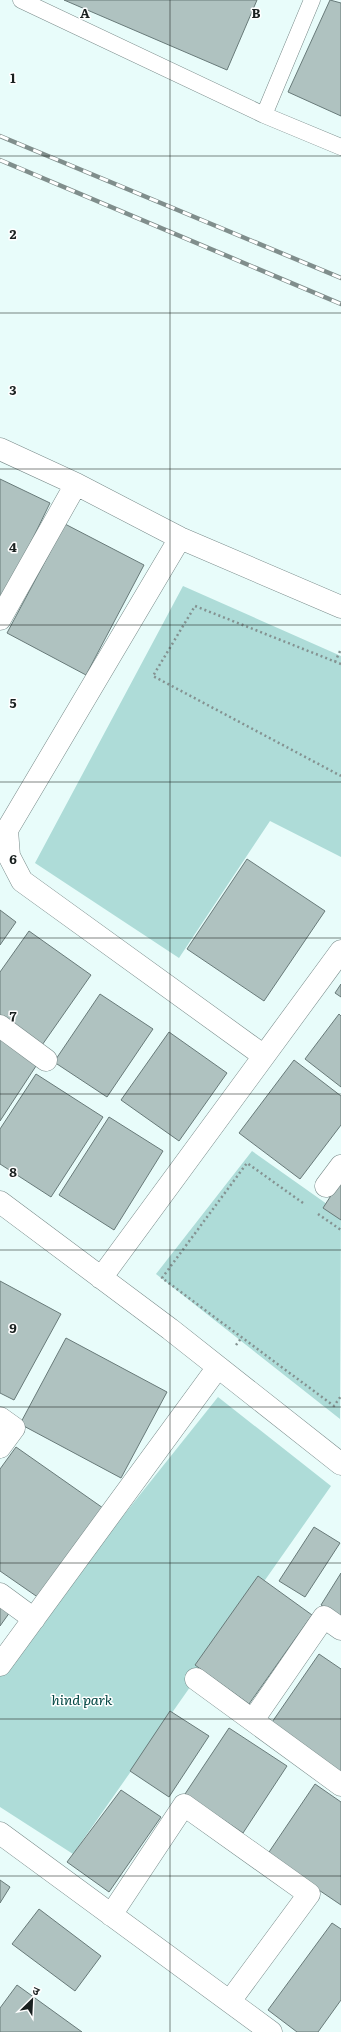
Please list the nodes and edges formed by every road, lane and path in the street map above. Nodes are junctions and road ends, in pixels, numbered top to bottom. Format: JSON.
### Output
{"nodes":[{"id":1,"x":21,"y":0,"type":"edge"},
{"id":2,"x":312,"y":0,"type":"edge"},
{"id":3,"x":264,"y":115,"type":"junction"},
{"id":4,"x":341,"y":147,"type":"edge"},
{"id":5,"x":0,"y":448,"type":"edge"},
{"id":6,"x":76,"y":484,"type":"junction"},
{"id":7,"x":180,"y":538,"type":"junction"},
{"id":8,"x":341,"y":607,"type":"edge"},
{"id":9,"x":0,"y":619,"type":"edge"},
{"id":10,"x":341,"y":649,"type":"edge"},
{"id":11,"x":335,"y":662,"type":"junction"},
{"id":12,"x":341,"y":664,"type":"edge"},
{"id":13,"x":341,"y":776,"type":"edge"},
{"id":14,"x":341,"y":951,"type":"edge"},
{"id":15,"x":0,"y":1026,"type":"edge"},
{"id":16,"x":264,"y":1056,"type":"junction"},
{"id":17,"x":46,"y":1060,"type":"dead end"},
{"id":18,"x":341,"y":1166,"type":"edge"},
{"id":19,"x":326,"y":1186,"type":"dead end"},
{"id":20,"x":0,"y":1202,"type":"edge"},
{"id":21,"x":310,"y":1208,"type":"dead end"},
{"id":22,"x":316,"y":1212,"type":"dead end"},
{"id":23,"x":341,"y":1230,"type":"edge"},
{"id":24,"x":101,"y":1278,"type":"junction"},
{"id":25,"x":218,"y":1367,"type":"junction"},
{"id":26,"x":341,"y":1396,"type":"edge"},
{"id":27,"x":0,"y":1418,"type":"edge"},
{"id":28,"x":0,"y":1447,"type":"edge"},
{"id":29,"x":341,"y":1464,"type":"edge"},
{"id":30,"x":0,"y":1594,"type":"edge"},
{"id":31,"x":34,"y":1619,"type":"junction"},
{"id":32,"x":341,"y":1628,"type":"edge"},
{"id":33,"x":0,"y":1665,"type":"edge"},
{"id":34,"x":196,"y":1679,"type":"dead end"},
{"id":35,"x":253,"y":1720,"type":"junction"},
{"id":36,"x":341,"y":1785,"type":"edge"},
{"id":37,"x":0,"y":1833,"type":"edge"},
{"id":38,"x":111,"y":1915,"type":"junction"},
{"id":39,"x":230,"y":2002,"type":"junction"},
{"id":40,"x":271,"y":2032,"type":"edge"}],
"edges":[{"from":1,"to":3,"type":"lane"},
{"from":2,"to":3,"type":"lane"},
{"from":3,"to":4,"type":"lane"},
{"from":5,"to":6,"type":"street"},
{"from":6,"to":7,"type":"street"},
{"from":6,"to":9,"type":"street"},
{"from":7,"to":8,"type":"street"},
{"from":7,"to":16,"type":"street"},
{"from":10,"to":11,"type":"path"},
{"from":11,"to":12,"type":"path"},
{"from":11,"to":13,"type":"path"},
{"from":14,"to":16,"type":"street"},
{"from":15,"to":17,"type":"street"},
{"from":16,"to":24,"type":"street"},
{"from":18,"to":19,"type":"street"},
{"from":20,"to":24,"type":"street"},
{"from":21,"to":26,"type":"path"},
{"from":22,"to":23,"type":"path"},
{"from":24,"to":25,"type":"street"},
{"from":25,"to":29,"type":"street"},
{"from":25,"to":31,"type":"street"},
{"from":27,"to":28,"type":"street"},
{"from":30,"to":31,"type":"street"},
{"from":31,"to":33,"type":"street"},
{"from":32,"to":35,"type":"street"},
{"from":34,"to":35,"type":"street"},
{"from":35,"to":36,"type":"street"},
{"from":37,"to":38,"type":"street"},
{"from":38,"to":39,"type":"street"},
{"from":38,"to":39,"type":"street"},
{"from":39,"to":40,"type":"street"}]}
